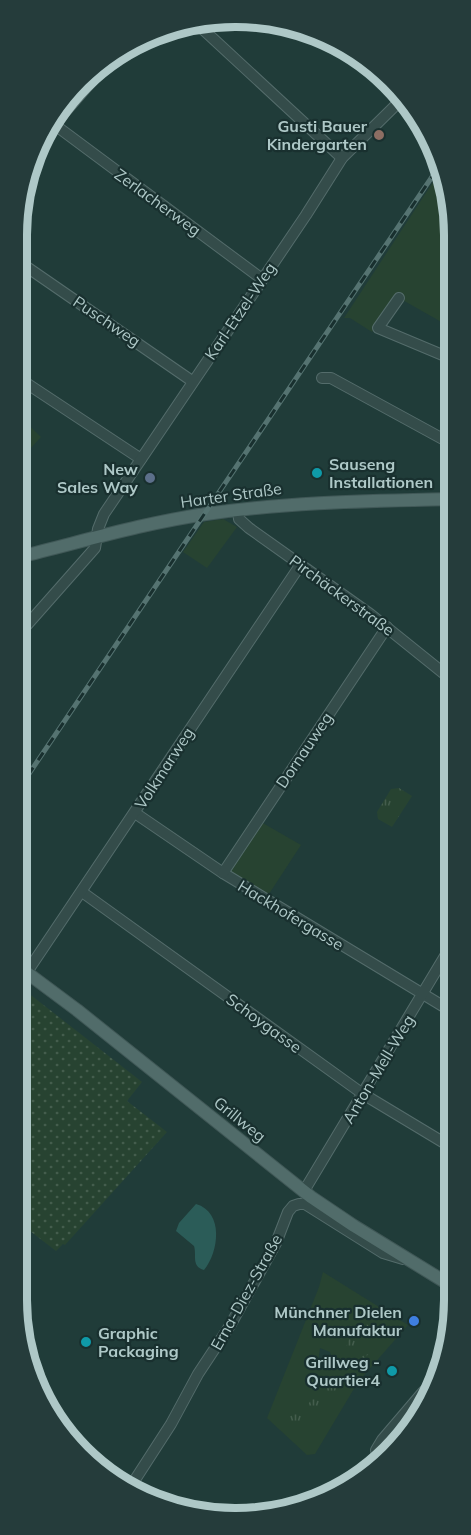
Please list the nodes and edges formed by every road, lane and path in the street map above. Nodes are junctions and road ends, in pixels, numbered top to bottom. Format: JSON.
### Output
{"nodes":[{"id":1,"x":203,"y":30,"type":"edge"},
{"id":2,"x":397,"y":104,"type":"edge"},
{"id":3,"x":58,"y":127,"type":"edge"},
{"id":4,"x":342,"y":158,"type":"junction"},
{"id":5,"x":27,"y":266,"type":"edge"},
{"id":6,"x":262,"y":279,"type":"junction"},
{"id":7,"x":399,"y":298,"type":"dead end"},
{"id":8,"x":444,"y":355,"type":"edge"},
{"id":9,"x":322,"y":378,"type":"dead end"},
{"id":10,"x":192,"y":381,"type":"junction"},
{"id":11,"x":27,"y":384,"type":"edge"},
{"id":12,"x":444,"y":440,"type":"edge"},
{"id":13,"x":141,"y":459,"type":"junction"},
{"id":14,"x":444,"y":499,"type":"edge"},
{"id":15,"x":238,"y":510,"type":"junction"},
{"id":16,"x":96,"y":538,"type":"junction"},
{"id":17,"x":27,"y":555,"type":"edge"},
{"id":18,"x":301,"y":564,"type":"junction"},
{"id":19,"x":27,"y":625,"type":"edge"},
{"id":20,"x":387,"y":627,"type":"junction"},
{"id":21,"x":444,"y":673,"type":"edge"},
{"id":22,"x":135,"y":813,"type":"junction"},
{"id":23,"x":223,"y":873,"type":"junction"},
{"id":24,"x":82,"y":892,"type":"junction"},
{"id":25,"x":444,"y":958,"type":"edge"},
{"id":26,"x":27,"y":963,"type":"edge"},
{"id":27,"x":27,"y":973,"type":"edge"},
{"id":28,"x":423,"y":994,"type":"junction"},
{"id":29,"x":444,"y":1007,"type":"edge"},
{"id":30,"x":363,"y":1094,"type":"junction"},
{"id":31,"x":444,"y":1143,"type":"edge"},
{"id":32,"x":304,"y":1191,"type":"junction"},
{"id":33,"x":409,"y":1260,"type":"junction"},
{"id":34,"x":444,"y":1281,"type":"edge"},
{"id":35,"x":420,"y":1395,"type":"edge"},
{"id":36,"x":376,"y":1453,"type":"edge"},
{"id":37,"x":134,"y":1481,"type":"edge"}],
"edges":[{"from":1,"to":4,"type":"street"},
{"from":2,"to":4,"type":"street","name":"Karl-Etzel-Weg"},
{"from":3,"to":6,"type":"street","name":"Zerlacherweg"},
{"from":4,"to":6,"type":"street","name":"Karl-Etzel-Weg"},
{"from":5,"to":10,"type":"street","name":"Puschweg"},
{"from":6,"to":10,"type":"street","name":"Karl-Etzel-Weg"},
{"from":7,"to":8,"type":"street"},
{"from":9,"to":12,"type":"street"},
{"from":10,"to":13,"type":"street","name":"Karl-Etzel-Weg"},
{"from":11,"to":13,"type":"street"},
{"from":13,"to":16,"type":"street","name":"Karl-Etzel-Weg"},
{"from":14,"to":15,"type":"main road","name":"Harter Straße"},
{"from":15,"to":16,"type":"main road","name":"Harter Straße"},
{"from":15,"to":18,"type":"street","name":"Pirchäckerstraße"},
{"from":16,"to":17,"type":"main road","name":"Harter Straße"},
{"from":16,"to":19,"type":"street","name":"Karl-Etzel-Weg"},
{"from":18,"to":20,"type":"street","name":"Pirchäckerstraße"},
{"from":18,"to":22,"type":"street","name":"Volkmarweg"},
{"from":20,"to":21,"type":"street","name":"Pirchäckerstraße"},
{"from":20,"to":23,"type":"street","name":"Dornauweg"},
{"from":22,"to":23,"type":"street","name":"Hackhofergasse"},
{"from":22,"to":24,"type":"street","name":"Volkmarweg"},
{"from":23,"to":28,"type":"street","name":"Hackhofergasse"},
{"from":24,"to":26,"type":"street","name":"Volkmarweg"},
{"from":24,"to":30,"type":"street","name":"Schoygasse"},
{"from":25,"to":28,"type":"street","name":"Anton-Mell-Weg"},
{"from":27,"to":32,"type":"main road","name":"Grillweg"},
{"from":28,"to":29,"type":"street","name":"Hackhofergasse"},
{"from":28,"to":30,"type":"street","name":"Anton-Mell-Weg"},
{"from":30,"to":31,"type":"street","name":"Schoygasse"},
{"from":30,"to":32,"type":"street","name":"Anton-Mell-Weg"},
{"from":32,"to":33,"type":"main road","name":"Grillweg"},
{"from":33,"to":34,"type":"main road","name":"Grillweg"},
{"from":33,"to":37,"type":"street","name":"Erna-Diez-Straße"},
{"from":35,"to":36,"type":"street"}]}
